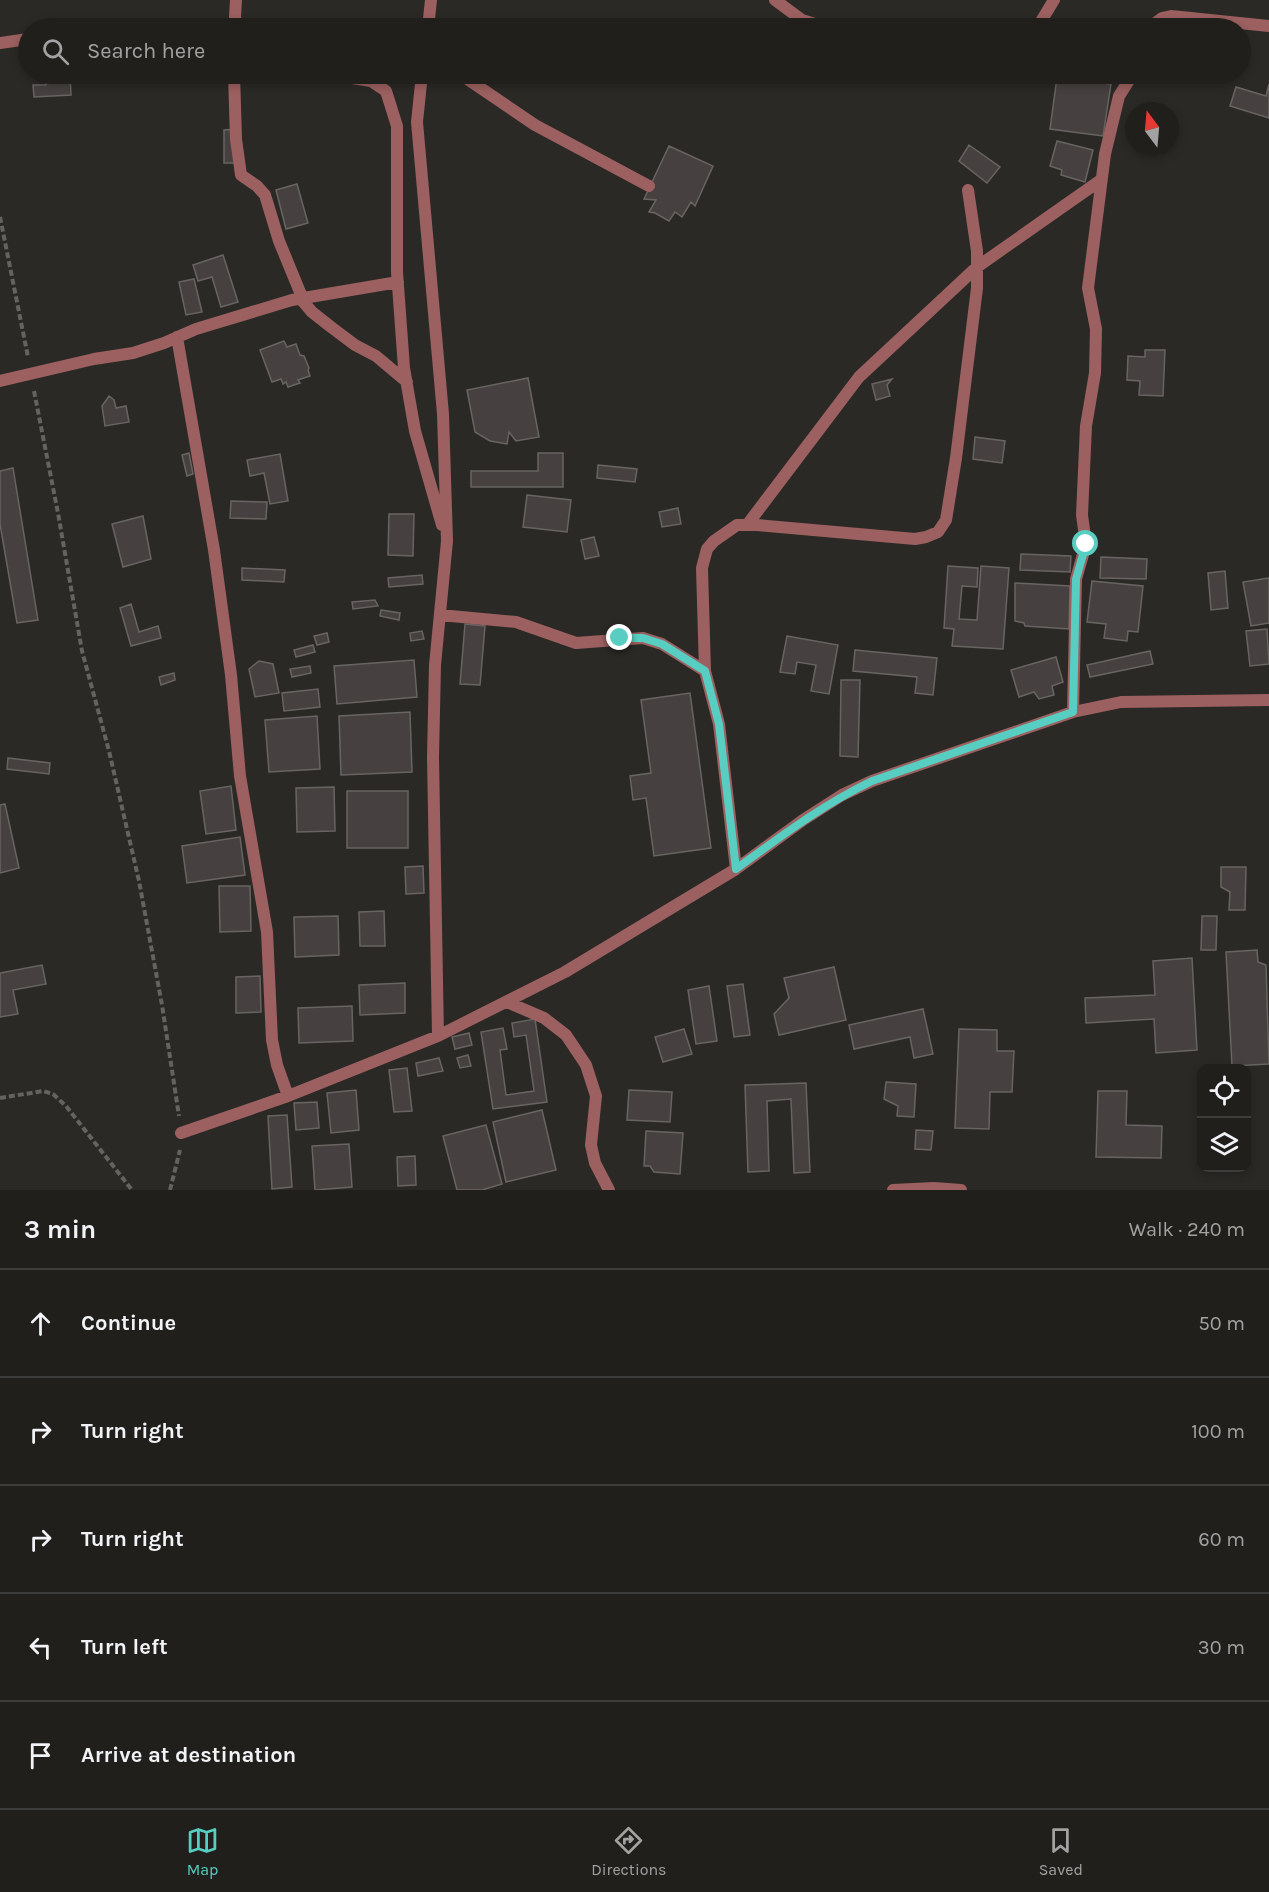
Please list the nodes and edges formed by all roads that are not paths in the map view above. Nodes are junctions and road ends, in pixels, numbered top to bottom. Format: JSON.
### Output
{"nodes":[{"id":1,"x":236,"y":0,"type":"edge"},
{"id":2,"x":431,"y":0,"type":"edge"},
{"id":3,"x":775,"y":0,"type":"edge"},
{"id":4,"x":1054,"y":0,"type":"edge"},
{"id":5,"x":235,"y":18,"type":"edge"},
{"id":6,"x":429,"y":18,"type":"edge"},
{"id":7,"x":799,"y":18,"type":"edge"},
{"id":8,"x":1043,"y":18,"type":"edge"},
{"id":9,"x":1165,"y":18,"type":"edge"},
{"id":10,"x":1191,"y":18,"type":"edge"},
{"id":11,"x":1251,"y":24,"type":"edge"},
{"id":12,"x":1269,"y":26,"type":"edge"},
{"id":13,"x":18,"y":40,"type":"edge"},
{"id":14,"x":0,"y":43,"type":"edge"},
{"id":15,"x":236,"y":84,"type":"edge"},
{"id":16,"x":376,"y":84,"type":"edge"},
{"id":17,"x":421,"y":84,"type":"edge"},
{"id":18,"x":475,"y":84,"type":"edge"},
{"id":19,"x":1127,"y":84,"type":"edge"},
{"id":20,"x":1101,"y":180,"type":"junction"},
{"id":21,"x":649,"y":186,"type":"dead end"},
{"id":22,"x":968,"y":190,"type":"dead end"},
{"id":23,"x":977,"y":267,"type":"junction"},
{"id":24,"x":398,"y":282,"type":"junction"},
{"id":25,"x":301,"y":297,"type":"junction"},
{"id":26,"x":177,"y":337,"type":"junction"},
{"id":27,"x":0,"y":381,"type":"edge"},
{"id":28,"x":406,"y":382,"type":"junction"},
{"id":29,"x":747,"y":525,"type":"junction"},
{"id":30,"x":447,"y":541,"type":"junction"},
{"id":31,"x":440,"y":615,"type":"junction"},
{"id":32,"x":705,"y":671,"type":"junction"},
{"id":33,"x":1269,"y":700,"type":"edge"},
{"id":34,"x":1073,"y":712,"type":"junction"},
{"id":35,"x":736,"y":869,"type":"junction"},
{"id":36,"x":507,"y":1002,"type":"junction"},
{"id":37,"x":438,"y":1036,"type":"junction"},
{"id":38,"x":288,"y":1096,"type":"junction"},
{"id":39,"x":181,"y":1133,"type":"road end"},
{"id":40,"x":609,"y":1190,"type":"edge"},
{"id":41,"x":893,"y":1190,"type":"edge"},
{"id":42,"x":961,"y":1190,"type":"edge"}],
"edges":[{"from":1,"to":5,"type":"street"},
{"from":2,"to":6,"type":"street"},
{"from":3,"to":7,"type":"street"},
{"from":4,"to":8,"type":"street"},
{"from":9,"to":10,"type":"street"},
{"from":11,"to":12,"type":"street"},
{"from":13,"to":14,"type":"street"},
{"from":15,"to":25,"type":"street"},
{"from":16,"to":24,"type":"street"},
{"from":17,"to":30,"type":"street"},
{"from":18,"to":21,"type":"street"},
{"from":19,"to":20,"type":"street"},
{"from":20,"to":23,"type":"street"},
{"from":20,"to":34,"type":"street"},
{"from":22,"to":23,"type":"street"},
{"from":23,"to":29,"type":"street"},
{"from":23,"to":29,"type":"street"},
{"from":24,"to":25,"type":"street"},
{"from":24,"to":28,"type":"street"},
{"from":25,"to":26,"type":"street"},
{"from":25,"to":28,"type":"street"},
{"from":26,"to":27,"type":"street"},
{"from":26,"to":38,"type":"street"},
{"from":28,"to":30,"type":"street"},
{"from":29,"to":32,"type":"street"},
{"from":30,"to":31,"type":"street"},
{"from":31,"to":32,"type":"street"},
{"from":31,"to":37,"type":"street"},
{"from":32,"to":35,"type":"street"},
{"from":33,"to":34,"type":"street"},
{"from":34,"to":35,"type":"street"},
{"from":35,"to":36,"type":"street"},
{"from":36,"to":37,"type":"street"},
{"from":36,"to":40,"type":"street"},
{"from":37,"to":38,"type":"street"},
{"from":38,"to":39,"type":"street"},
{"from":41,"to":42,"type":"street"}]}
